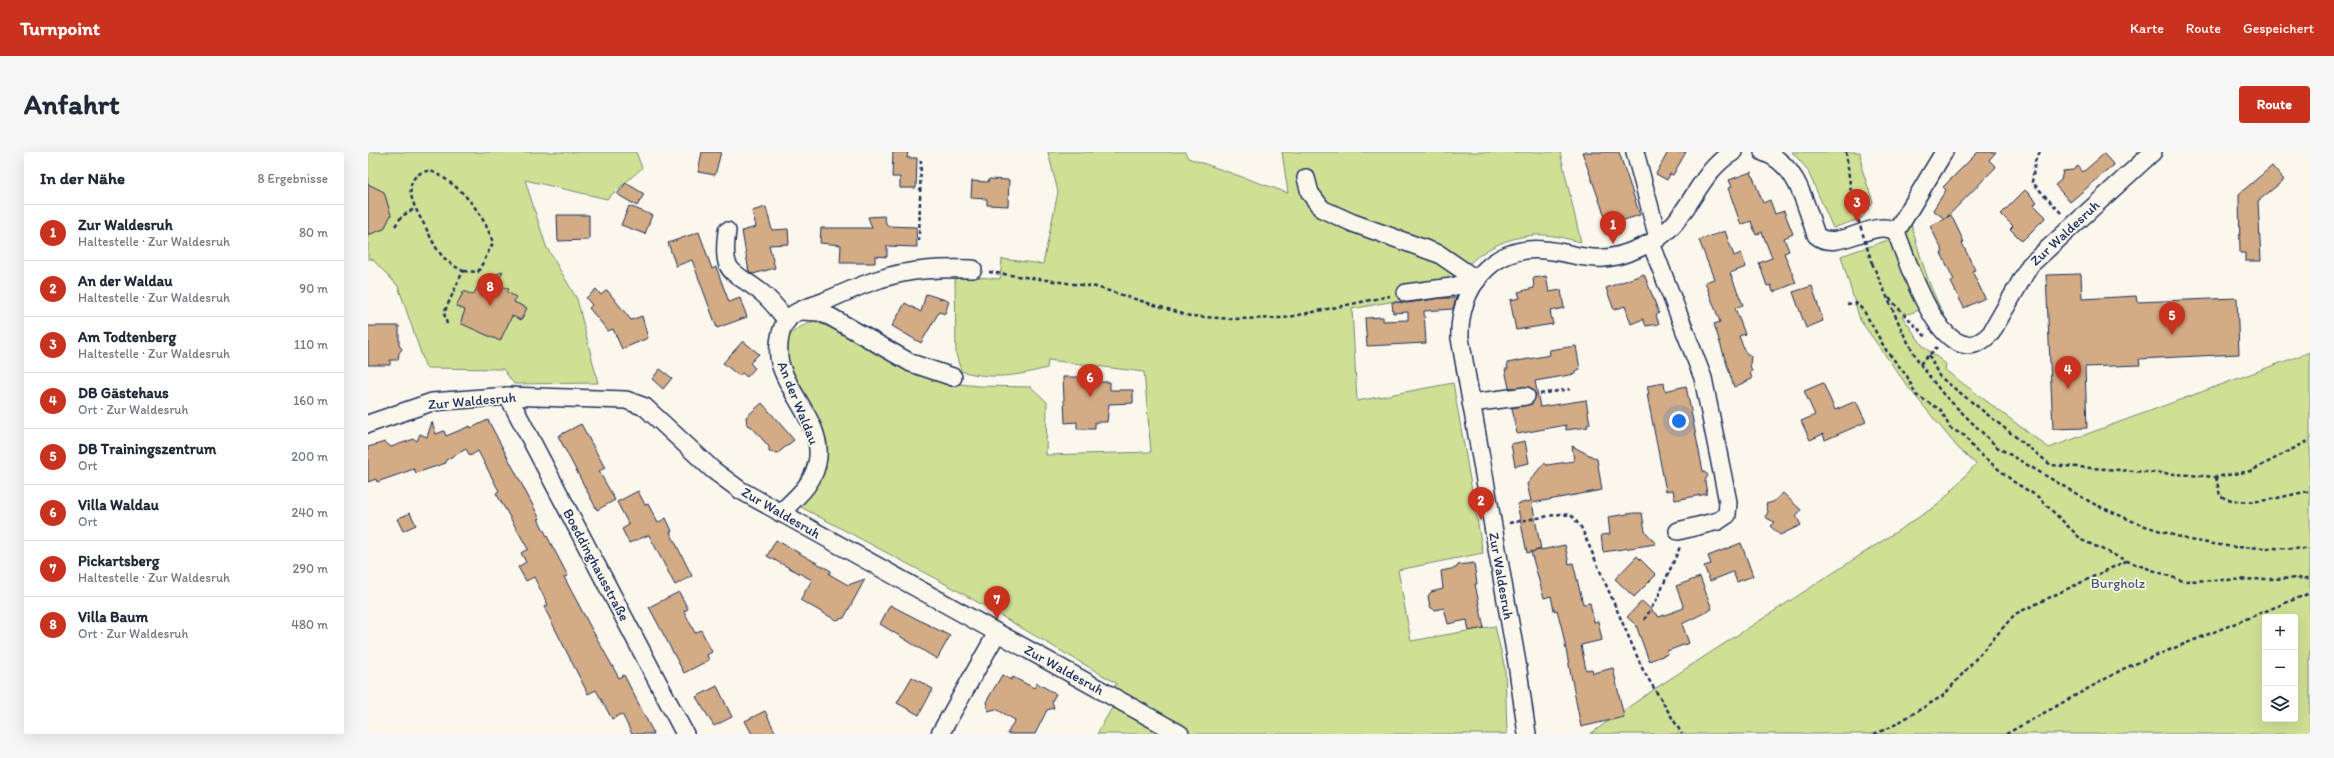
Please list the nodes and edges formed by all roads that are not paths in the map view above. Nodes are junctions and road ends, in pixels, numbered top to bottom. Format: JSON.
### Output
{"nodes":[{"id":1,"x":1635,"y":152,"type":"edge"},
{"id":2,"x":1717,"y":152,"type":"edge"},
{"id":3,"x":1732,"y":152,"type":"edge"},
{"id":4,"x":1763,"y":152,"type":"edge"},
{"id":5,"x":1944,"y":152,"type":"edge"},
{"id":6,"x":2153,"y":152,"type":"edge"},
{"id":7,"x":1712,"y":169,"type":"junction"},
{"id":8,"x":1306,"y":178,"type":"dead end"},
{"id":9,"x":726,"y":231,"type":"dead end"},
{"id":10,"x":1896,"y":232,"type":"junction"},
{"id":11,"x":1655,"y":240,"type":"junction"},
{"id":12,"x":973,"y":269,"type":"road end"},
{"id":13,"x":1477,"y":280,"type":"junction"},
{"id":14,"x":1406,"y":293,"type":"road end"},
{"id":15,"x":793,"y":316,"type":"junction"},
{"id":16,"x":953,"y":377,"type":"dead end"},
{"id":17,"x":508,"y":396,"type":"junction"},
{"id":18,"x":1526,"y":396,"type":"road end"},
{"id":19,"x":1471,"y":403,"type":"junction"},
{"id":20,"x":368,"y":424,"type":"edge"},
{"id":21,"x":780,"y":513,"type":"junction"},
{"id":22,"x":1678,"y":532,"type":"road end"},
{"id":23,"x":997,"y":633,"type":"junction"},
{"id":24,"x":685,"y":734,"type":"edge"},
{"id":25,"x":940,"y":734,"type":"edge"},
{"id":26,"x":1180,"y":734,"type":"edge"},
{"id":27,"x":1527,"y":734,"type":"edge"}],
"edges":[{"from":1,"to":11,"type":"street"},
{"from":2,"to":7,"type":"street","name":"Zur Waldesruh"},
{"from":3,"to":7,"type":"street","name":"Zur Waldesruh"},
{"from":4,"to":10,"type":"street"},
{"from":5,"to":10,"type":"street"},
{"from":6,"to":10,"type":"street","name":"Zur Waldesruh"},
{"from":7,"to":11,"type":"street","name":"Zur Waldesruh"},
{"from":8,"to":13,"type":"street"},
{"from":9,"to":15,"type":"street"},
{"from":11,"to":13,"type":"street","name":"Zur Waldesruh"},
{"from":11,"to":22,"type":"street"},
{"from":12,"to":15,"type":"street"},
{"from":13,"to":14,"type":"street"},
{"from":13,"to":19,"type":"street","name":"Zur Waldesruh"},
{"from":15,"to":16,"type":"street"},
{"from":15,"to":21,"type":"street","name":"An der Waldau"},
{"from":17,"to":20,"type":"street","name":"Zur Waldesruh"},
{"from":17,"to":21,"type":"street","name":"Zur Waldesruh"},
{"from":17,"to":24,"type":"street","name":"Boeddinghausstraße"},
{"from":18,"to":19,"type":"street"},
{"from":19,"to":27,"type":"street","name":"Zur Waldesruh"},
{"from":21,"to":23,"type":"street","name":"Zur Waldesruh"},
{"from":23,"to":25,"type":"street"},
{"from":23,"to":26,"type":"street","name":"Zur Waldesruh"}]}
